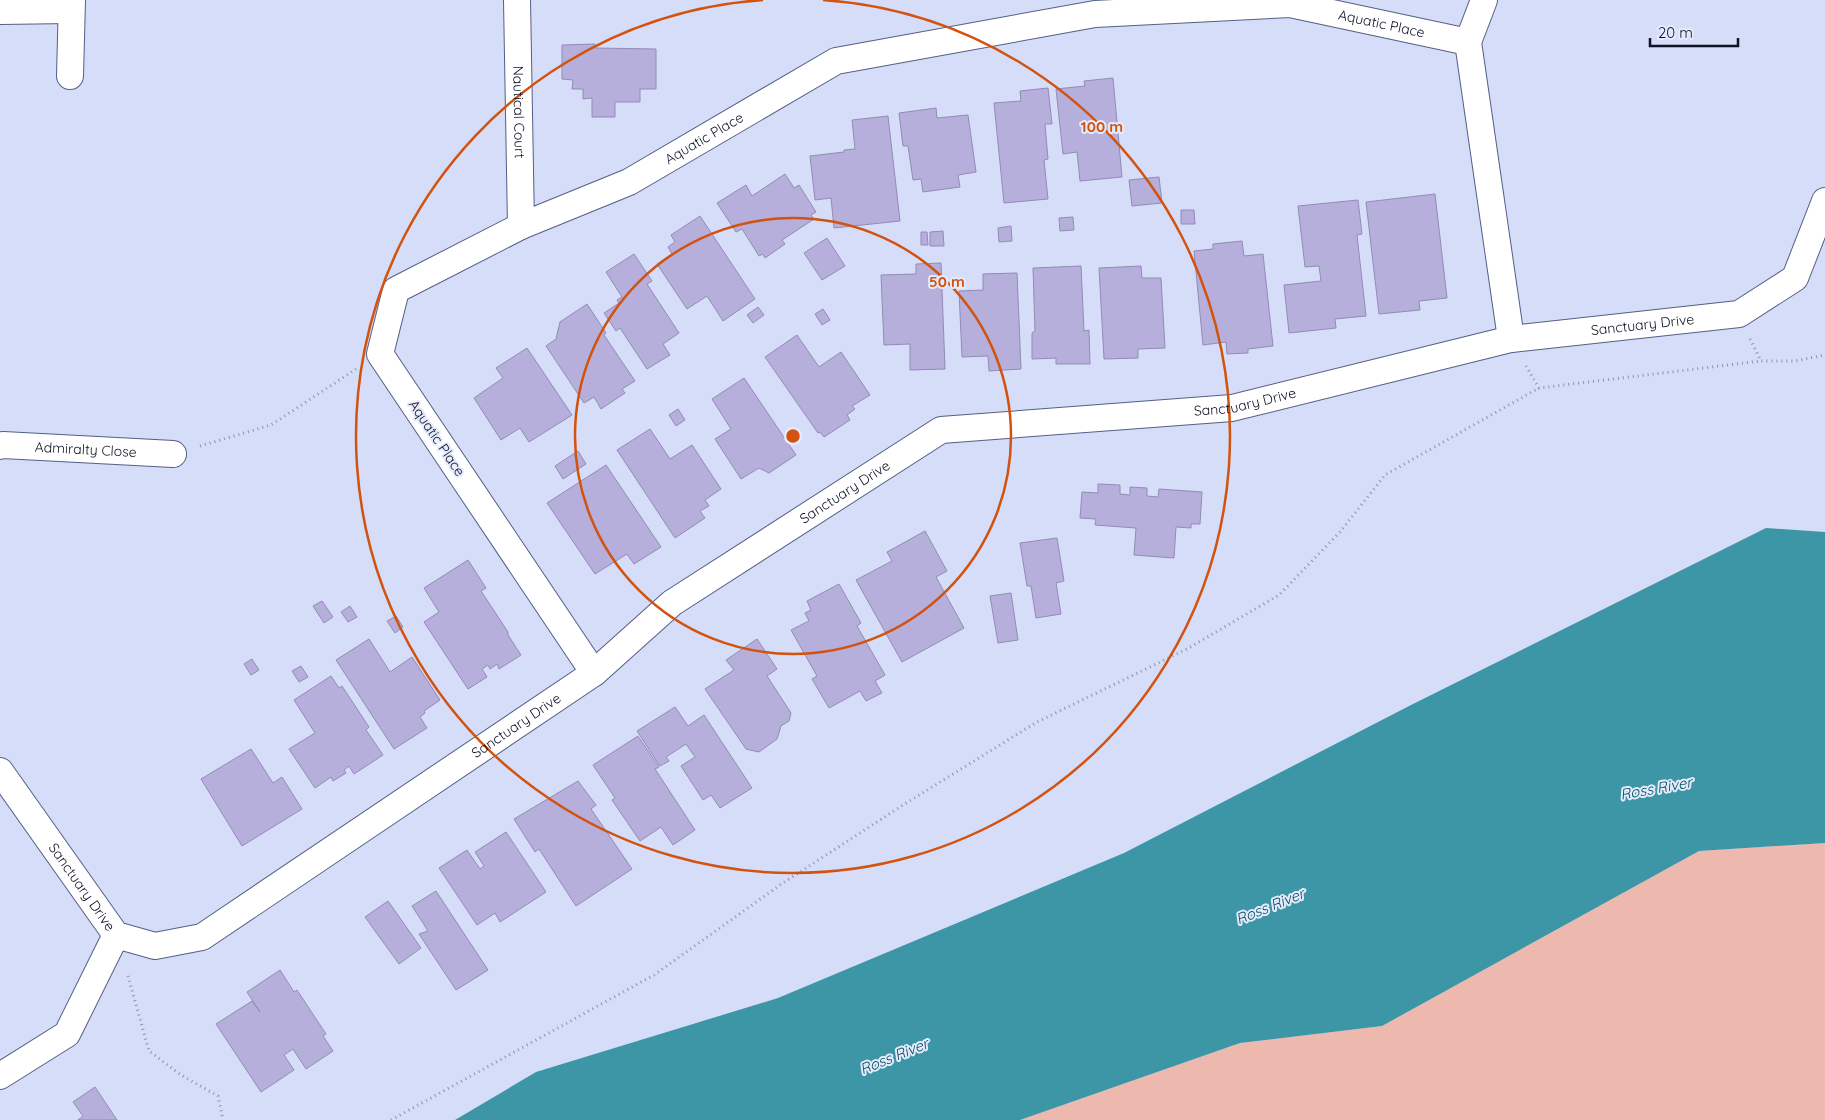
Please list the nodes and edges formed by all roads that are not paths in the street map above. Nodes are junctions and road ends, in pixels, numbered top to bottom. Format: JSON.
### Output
{"nodes":[{"id":1,"x":517,"y":0,"type":"edge"},
{"id":2,"x":1484,"y":0,"type":"edge"},
{"id":3,"x":72,"y":5,"type":"edge"},
{"id":4,"x":0,"y":10,"type":"edge"},
{"id":5,"x":1468,"y":42,"type":"junction"},
{"id":6,"x":70,"y":76,"type":"dead end"},
{"id":7,"x":1825,"y":201,"type":"edge"},
{"id":8,"x":521,"y":226,"type":"junction"},
{"id":9,"x":1511,"y":339,"type":"junction"},
{"id":10,"x":0,"y":446,"type":"edge"},
{"id":11,"x":173,"y":454,"type":"road end"},
{"id":12,"x":594,"y":673,"type":"junction"},
{"id":13,"x":0,"y":771,"type":"edge"},
{"id":14,"x":116,"y":935,"type":"junction"},
{"id":15,"x":0,"y":1076,"type":"edge"}],
"edges":[{"from":1,"to":8,"type":"street","name":"Nautical Court"},
{"from":2,"to":5,"type":"street"},
{"from":3,"to":4,"type":"street"},
{"from":3,"to":6,"type":"street"},
{"from":5,"to":8,"type":"street","name":"Aquatic Place"},
{"from":5,"to":9,"type":"street"},
{"from":7,"to":9,"type":"street","name":"Sanctuary Drive"},
{"from":8,"to":12,"type":"street","name":"Aquatic Place"},
{"from":9,"to":12,"type":"street","name":"Sanctuary Drive"},
{"from":10,"to":11,"type":"street","name":"Admiralty Close"},
{"from":12,"to":14,"type":"street","name":"Sanctuary Drive"},
{"from":13,"to":14,"type":"street","name":"Sanctuary Drive"},
{"from":14,"to":15,"type":"street"}]}
